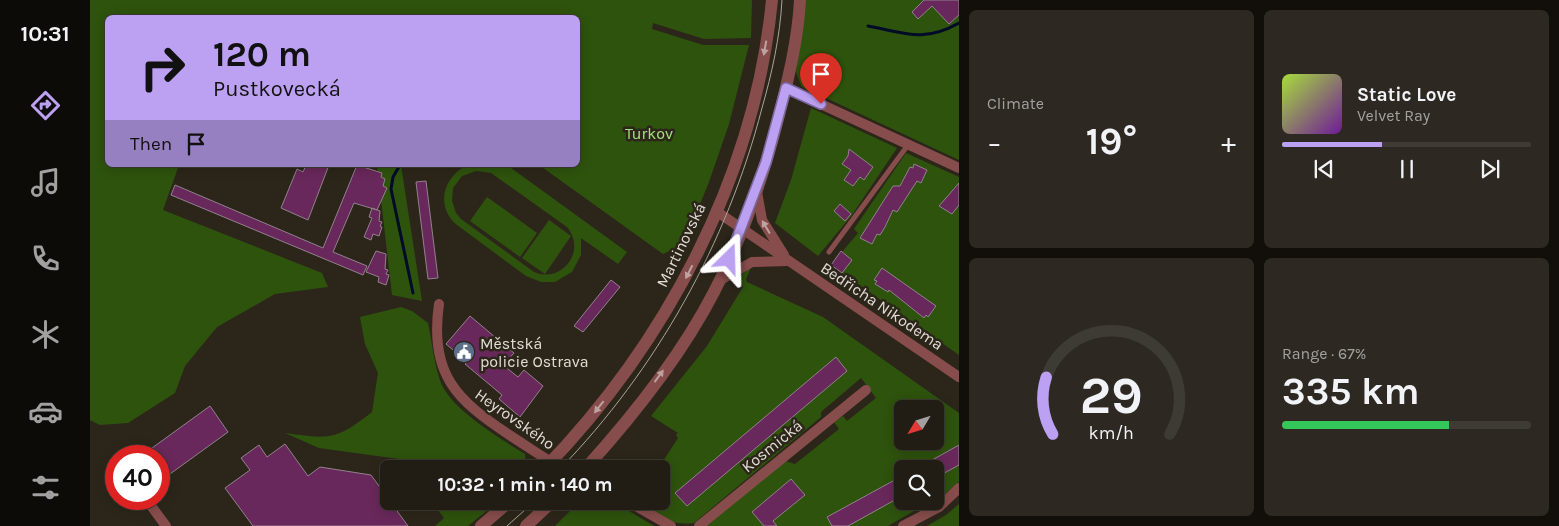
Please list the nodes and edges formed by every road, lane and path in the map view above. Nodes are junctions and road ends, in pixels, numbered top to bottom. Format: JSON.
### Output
{"nodes":[{"id":1,"x":772,"y":0,"type":"edge"},
{"id":2,"x":800,"y":0,"type":"edge"},
{"id":3,"x":786,"y":88,"type":"junction"},
{"id":4,"x":908,"y":145,"type":"junction"},
{"id":5,"x":959,"y":168,"type":"edge"},
{"id":6,"x":757,"y":189,"type":"junction"},
{"id":7,"x":716,"y":211,"type":"junction"},
{"id":8,"x":741,"y":228,"type":"junction"},
{"id":9,"x":829,"y":252,"type":"dead end"},
{"id":10,"x":787,"y":260,"type":"junction"},
{"id":11,"x":719,"y":281,"type":"junction"},
{"id":12,"x":438,"y":304,"type":"dead end"},
{"id":13,"x":959,"y":376,"type":"edge"},
{"id":14,"x":866,"y":390,"type":"dead end"},
{"id":15,"x":539,"y":460,"type":"edge"},
{"id":16,"x":552,"y":460,"type":"edge"},
{"id":17,"x":593,"y":460,"type":"edge"},
{"id":18,"x":959,"y":488,"type":"edge"},
{"id":19,"x":154,"y":510,"type":"edge"},
{"id":20,"x":499,"y":510,"type":"edge"},
{"id":21,"x":543,"y":510,"type":"edge"},
{"id":22,"x":643,"y":510,"type":"edge"},
{"id":23,"x":166,"y":526,"type":"edge"},
{"id":24,"x":480,"y":526,"type":"edge"},
{"id":25,"x":526,"y":526,"type":"edge"},
{"id":26,"x":671,"y":526,"type":"edge"},
{"id":27,"x":698,"y":526,"type":"edge"},
{"id":28,"x":903,"y":526,"type":"edge"}],
"edges":[{"from":1,"to":7,"type":"street","name":"Martinovská","one_way":true},
{"from":2,"to":3,"type":"street"},
{"from":3,"to":4,"type":"street"},
{"from":3,"to":6,"type":"street"},
{"from":4,"to":5,"type":"street"},
{"from":4,"to":9,"type":"lane"},
{"from":6,"to":8,"type":"street"},
{"from":10,"to":6,"type":"street","name":"Bedřicha Nikodema","one_way":true},
{"from":7,"to":8,"type":"street","name":"Bedřicha Nikodema"},
{"from":7,"to":16,"type":"street","name":"Martinovská","one_way":true},
{"from":8,"to":10,"type":"street","name":"Bedřicha Nikodema"},
{"from":8,"to":11,"type":"street"},
{"from":10,"to":11,"type":"street"},
{"from":10,"to":13,"type":"street","name":"Bedřicha Nikodema"},
{"from":17,"to":11,"type":"street","one_way":true},
{"from":12,"to":15,"type":"street","name":"Heyrovského"},
{"from":14,"to":27,"type":"street","name":"Kosmická"},
{"from":18,"to":28,"type":"street"},
{"from":19,"to":23,"type":"street"},
{"from":20,"to":24,"type":"street"},
{"from":21,"to":25,"type":"street"},
{"from":22,"to":26,"type":"street"}]}
